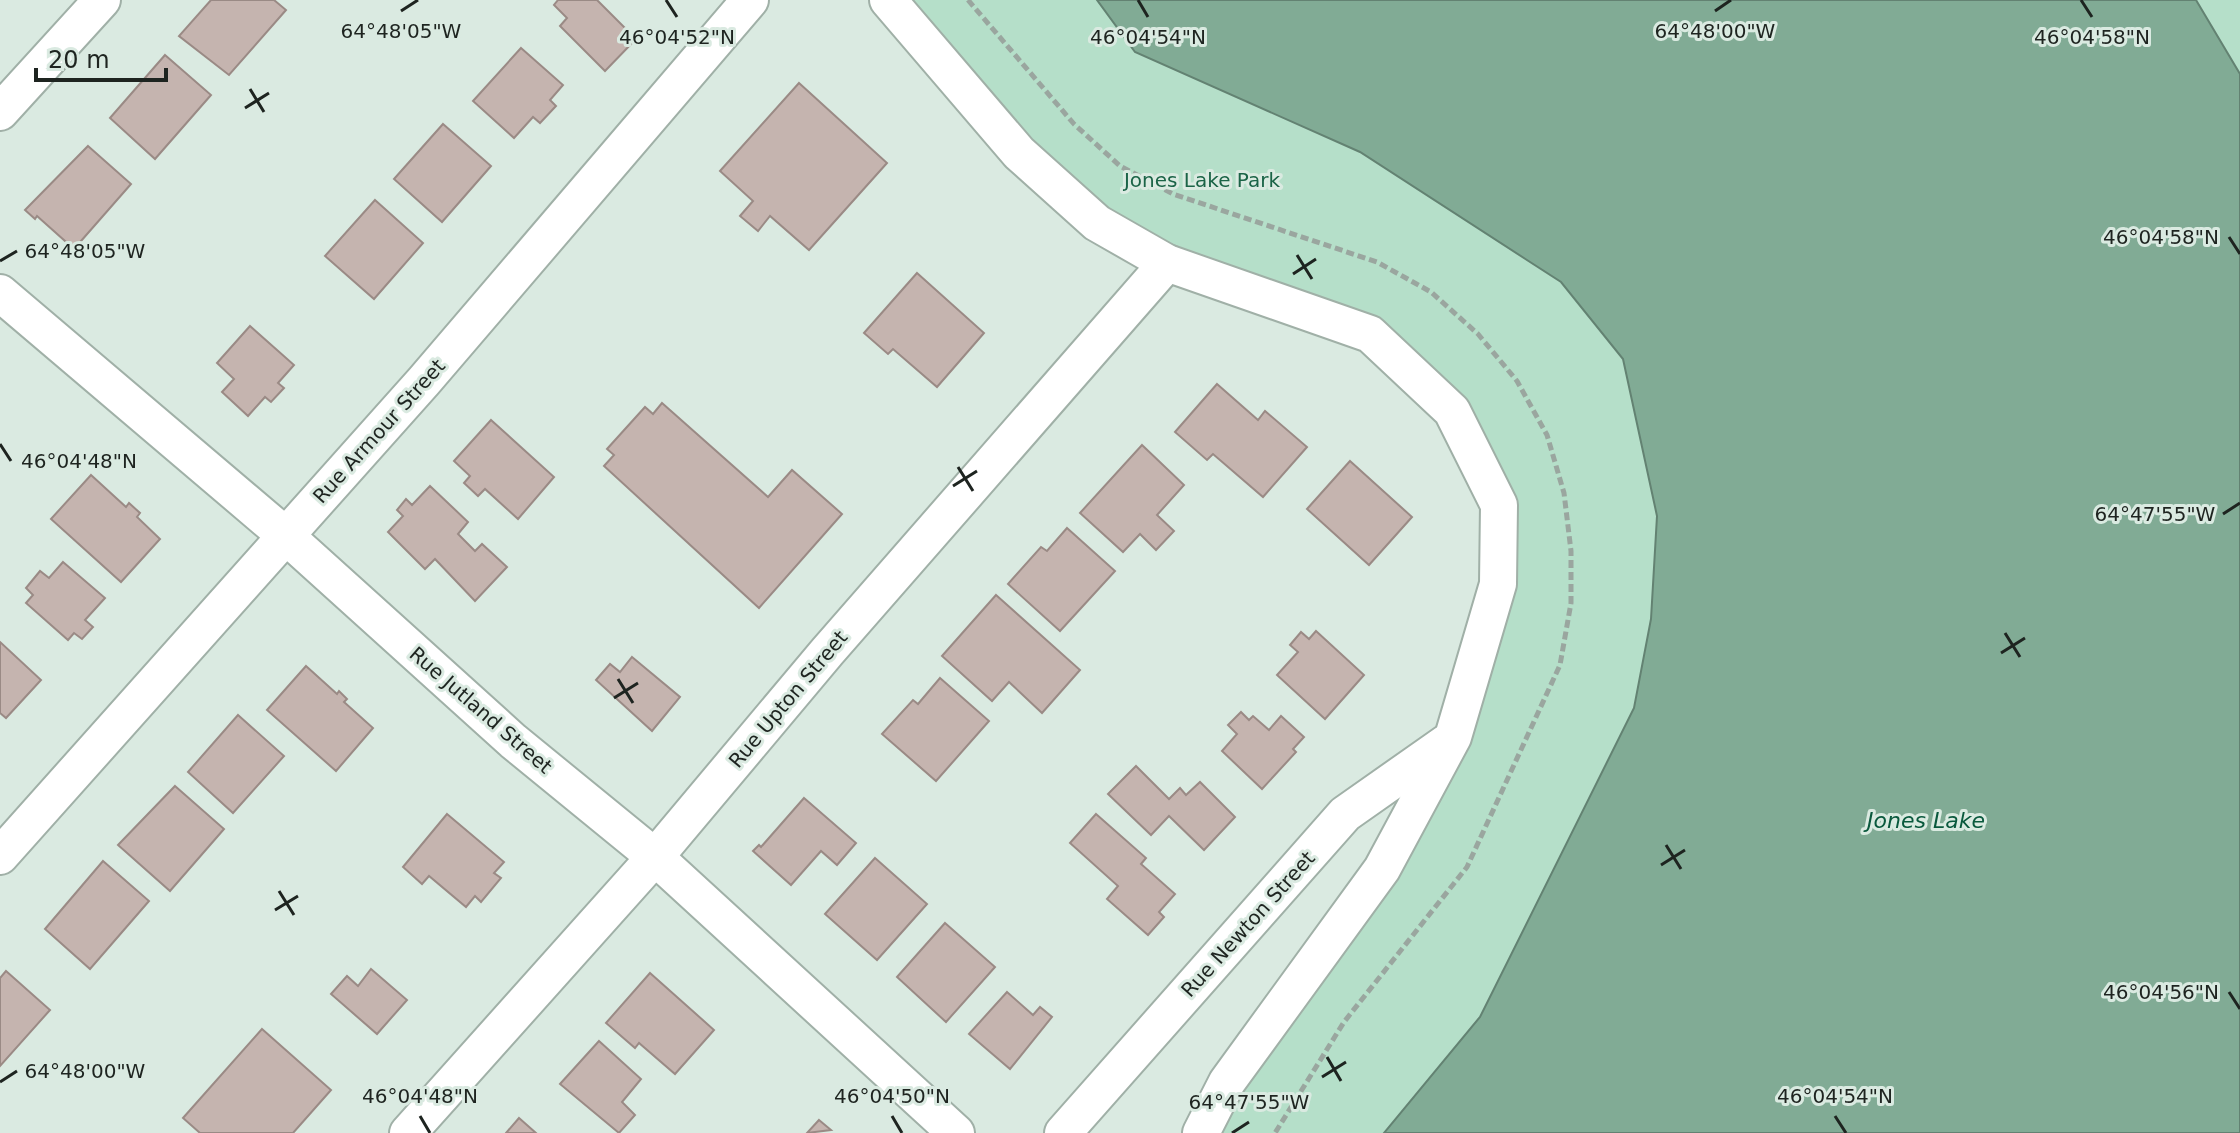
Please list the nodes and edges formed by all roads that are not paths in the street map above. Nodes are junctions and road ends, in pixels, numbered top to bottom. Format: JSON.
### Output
{"nodes":[{"id":1,"x":102,"y":0,"type":"edge"},
{"id":2,"x":750,"y":0,"type":"edge"},
{"id":3,"x":888,"y":0,"type":"edge"},
{"id":4,"x":0,"y":112,"type":"edge"},
{"id":5,"x":1167,"y":263,"type":"junction"},
{"id":6,"x":0,"y":293,"type":"edge"},
{"id":7,"x":286,"y":536,"type":"junction"},
{"id":8,"x":1453,"y":737,"type":"junction"},
{"id":9,"x":0,"y":856,"type":"edge"},
{"id":10,"x":655,"y":857,"type":"junction"},
{"id":11,"x":408,"y":1133,"type":"edge"},
{"id":12,"x":956,"y":1133,"type":"edge"},
{"id":13,"x":1063,"y":1133,"type":"edge"},
{"id":14,"x":1201,"y":1133,"type":"edge"}],
"edges":[{"from":1,"to":4,"type":"street"},
{"from":2,"to":7,"type":"street","name":"Rue Armour Street"},
{"from":3,"to":5,"type":"street"},
{"from":5,"to":8,"type":"street"},
{"from":5,"to":10,"type":"street","name":"Rue Upton Street"},
{"from":6,"to":7,"type":"street","name":"Rue Jutland Street"},
{"from":7,"to":9,"type":"street","name":"Rue Armour Street"},
{"from":7,"to":10,"type":"street","name":"Rue Jutland Street"},
{"from":8,"to":13,"type":"street","name":"Rue Newton Street"},
{"from":8,"to":14,"type":"street"},
{"from":10,"to":11,"type":"street","name":"Rue Upton Street"},
{"from":10,"to":12,"type":"street","name":"Rue Jutland Street"}]}
